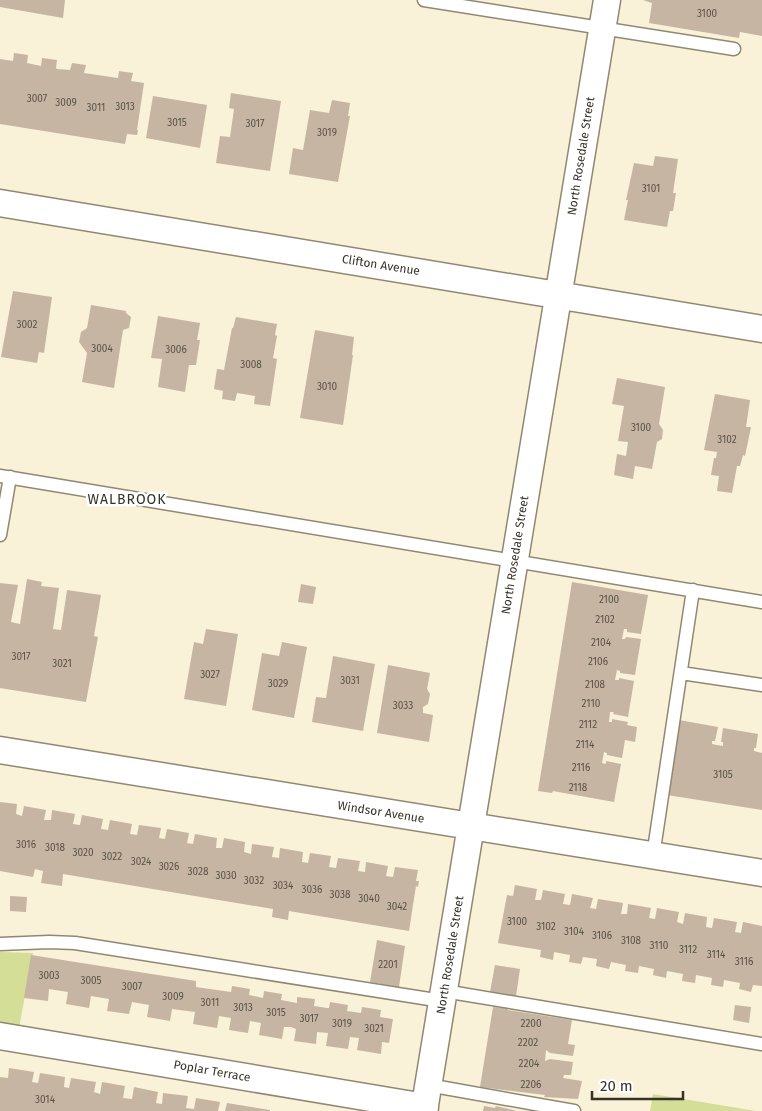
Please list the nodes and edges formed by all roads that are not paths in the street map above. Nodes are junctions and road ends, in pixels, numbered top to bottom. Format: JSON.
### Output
{"nodes":[{"id":1,"x":424,"y":0,"type":"edge"},
{"id":2,"x":607,"y":0,"type":"edge"},
{"id":3,"x":602,"y":28,"type":"junction"},
{"id":4,"x":734,"y":49,"type":"dead end"},
{"id":5,"x":0,"y":203,"type":"edge"},
{"id":6,"x":559,"y":294,"type":"junction"},
{"id":7,"x":762,"y":328,"type":"edge"},
{"id":8,"x":5,"y":477,"type":"edge"},
{"id":9,"x":0,"y":535,"type":"edge"},
{"id":10,"x":514,"y":561,"type":"junction"},
{"id":11,"x":693,"y":590,"type":"junction"},
{"id":12,"x":762,"y":602,"type":"edge"},
{"id":13,"x":681,"y":673,"type":"junction"},
{"id":14,"x":762,"y":685,"type":"edge"},
{"id":15,"x":0,"y":750,"type":"edge"},
{"id":16,"x":471,"y":826,"type":"junction"},
{"id":17,"x":653,"y":856,"type":"junction"},
{"id":18,"x":762,"y":873,"type":"edge"},
{"id":19,"x":0,"y":944,"type":"edge"},
{"id":20,"x":443,"y":996,"type":"junction"},
{"id":21,"x":0,"y":1036,"type":"edge"},
{"id":22,"x":762,"y":1044,"type":"edge"},
{"id":23,"x":426,"y":1101,"type":"edge"},
{"id":24,"x":574,"y":1111,"type":"edge"}],
"edges":[{"from":1,"to":3,"type":"lane"},
{"from":2,"to":3,"type":"street","name":"North Rosedale Street"},
{"from":3,"to":4,"type":"lane"},
{"from":3,"to":6,"type":"street","name":"North Rosedale Street"},
{"from":5,"to":6,"type":"street","name":"Clifton Avenue"},
{"from":6,"to":7,"type":"street","name":"Clifton Avenue"},
{"from":6,"to":10,"type":"street","name":"North Rosedale Street"},
{"from":8,"to":9,"type":"lane"},
{"from":8,"to":10,"type":"lane"},
{"from":10,"to":11,"type":"lane"},
{"from":10,"to":16,"type":"street","name":"North Rosedale Street"},
{"from":11,"to":12,"type":"lane"},
{"from":11,"to":13,"type":"lane"},
{"from":13,"to":14,"type":"lane"},
{"from":13,"to":17,"type":"lane"},
{"from":15,"to":16,"type":"street","name":"Windsor Avenue"},
{"from":16,"to":17,"type":"street","name":"Windsor Avenue"},
{"from":16,"to":20,"type":"street","name":"North Rosedale Street"},
{"from":17,"to":18,"type":"street","name":"Windsor Avenue"},
{"from":19,"to":20,"type":"lane"},
{"from":20,"to":22,"type":"lane"},
{"from":20,"to":23,"type":"street","name":"North Rosedale Street"},
{"from":21,"to":23,"type":"street","name":"Poplar Terrace"},
{"from":23,"to":24,"type":"lane"}]}
